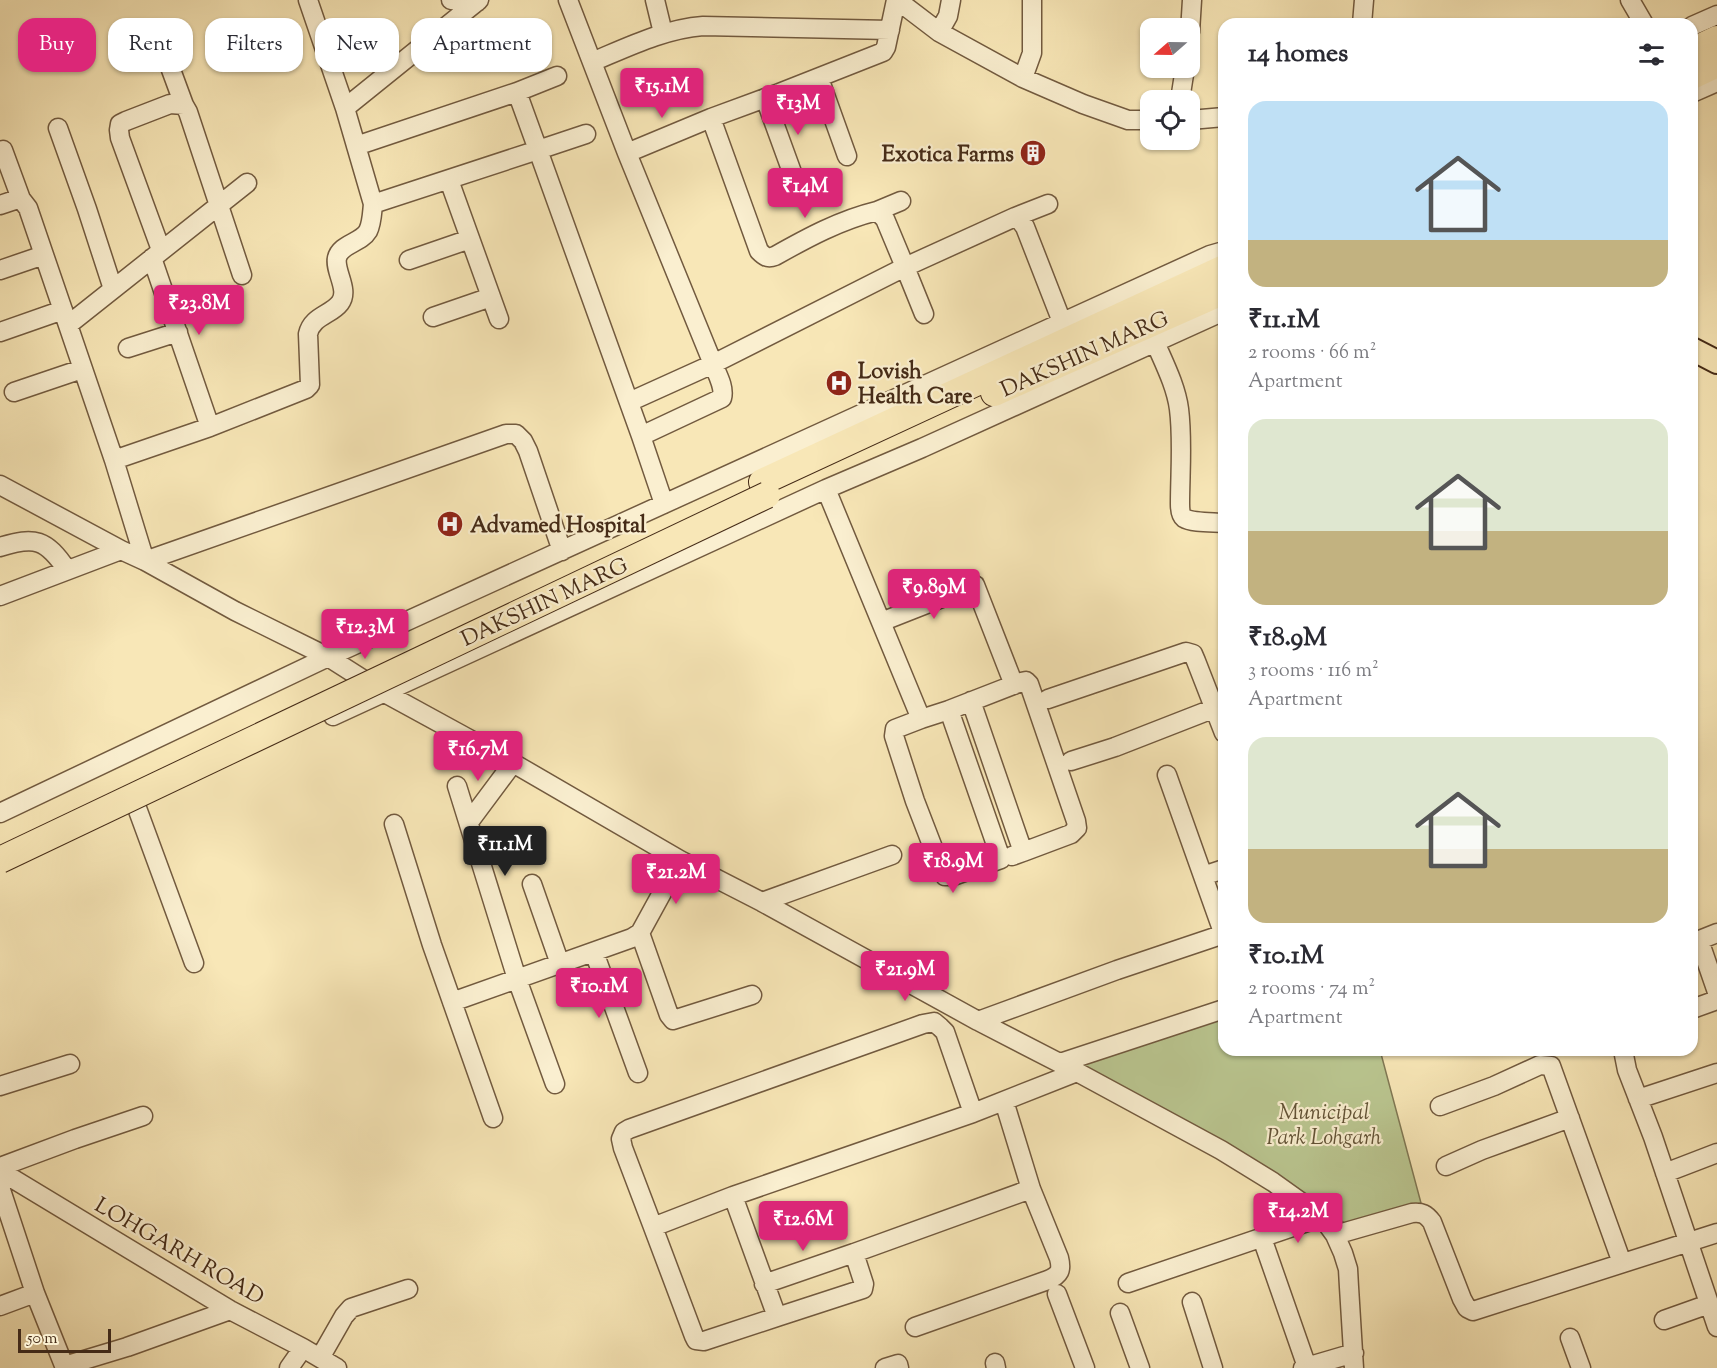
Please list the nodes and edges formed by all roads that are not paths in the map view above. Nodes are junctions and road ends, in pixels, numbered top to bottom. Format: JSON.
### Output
{"nodes":[{"id":1,"x":308,"y":0,"type":"edge"},
{"id":2,"x":451,"y":0,"type":"edge"},
{"id":3,"x":568,"y":0,"type":"edge"},
{"id":4,"x":654,"y":0,"type":"edge"},
{"id":5,"x":896,"y":0,"type":"edge"},
{"id":6,"x":951,"y":0,"type":"edge"},
{"id":7,"x":1032,"y":0,"type":"edge"},
{"id":8,"x":1192,"y":0,"type":"edge"},
{"id":9,"x":1364,"y":0,"type":"edge"},
{"id":10,"x":1630,"y":0,"type":"edge"},
{"id":11,"x":478,"y":1,"type":"edge"},
{"id":12,"x":1717,"y":15,"type":"edge"},
{"id":13,"x":1191,"y":18,"type":"edge"},
{"id":14,"x":1362,"y":18,"type":"edge"},
{"id":15,"x":1640,"y":18,"type":"edge"},
{"id":16,"x":1698,"y":23,"type":"edge"},
{"id":17,"x":890,"y":30,"type":"junction"},
{"id":18,"x":939,"y":32,"type":"junction"},
{"id":19,"x":663,"y":33,"type":"junction"},
{"id":20,"x":1717,"y":39,"type":"edge"},
{"id":21,"x":1698,"y":48,"type":"edge"},
{"id":22,"x":592,"y":62,"type":"junction"},
{"id":23,"x":1717,"y":64,"type":"edge"},
{"id":24,"x":172,"y":72,"type":"edge"},
{"id":25,"x":1698,"y":73,"type":"edge"},
{"id":26,"x":557,"y":76,"type":"dead end"},
{"id":27,"x":819,"y":78,"type":"junction"},
{"id":28,"x":1023,"y":78,"type":"junction"},
{"id":29,"x":1717,"y":82,"type":"edge"},
{"id":30,"x":1698,"y":90,"type":"edge"},
{"id":31,"x":517,"y":92,"type":"junction"},
{"id":32,"x":765,"y":98,"type":"junction"},
{"id":33,"x":184,"y":105,"type":"junction"},
{"id":34,"x":345,"y":108,"type":"junction"},
{"id":35,"x":711,"y":118,"type":"junction"},
{"id":36,"x":1218,"y":118,"type":"edge"},
{"id":37,"x":1200,"y":119,"type":"edge"},
{"id":38,"x":1140,"y":120,"type":"edge"},
{"id":39,"x":58,"y":128,"type":"dead end"},
{"id":40,"x":586,"y":134,"type":"dead end"},
{"id":41,"x":356,"y":146,"type":"junction"},
{"id":42,"x":3,"y":150,"type":"dead end"},
{"id":43,"x":538,"y":150,"type":"junction"},
{"id":44,"x":627,"y":153,"type":"junction"},
{"id":45,"x":847,"y":156,"type":"dead end"},
{"id":46,"x":448,"y":180,"type":"junction"},
{"id":47,"x":247,"y":183,"type":"dead end"},
{"id":48,"x":797,"y":186,"type":"dead end"},
{"id":49,"x":21,"y":199,"type":"junction"},
{"id":50,"x":901,"y":201,"type":"dead end"},
{"id":51,"x":373,"y":204,"type":"junction"},
{"id":52,"x":1048,"y":204,"type":"dead end"},
{"id":53,"x":0,"y":205,"type":"edge"},
{"id":54,"x":218,"y":206,"type":"junction"},
{"id":55,"x":877,"y":212,"type":"junction"},
{"id":56,"x":1015,"y":218,"type":"junction"},
{"id":57,"x":470,"y":238,"type":"junction"},
{"id":58,"x":1218,"y":253,"type":"edge"},
{"id":59,"x":157,"y":254,"type":"junction"},
{"id":60,"x":44,"y":255,"type":"junction"},
{"id":61,"x":409,"y":260,"type":"dead end"},
{"id":62,"x":905,"y":267,"type":"junction"},
{"id":63,"x":0,"y":270,"type":"edge"},
{"id":64,"x":1218,"y":271,"type":"edge"},
{"id":65,"x":242,"y":275,"type":"dead end"},
{"id":66,"x":114,"y":289,"type":"junction"},
{"id":67,"x":1218,"y":294,"type":"edge"},
{"id":68,"x":491,"y":297,"type":"junction"},
{"id":69,"x":924,"y":314,"type":"dead end"},
{"id":70,"x":1218,"y":314,"type":"edge"},
{"id":71,"x":65,"y":317,"type":"junction"},
{"id":72,"x":434,"y":317,"type":"dead end"},
{"id":73,"x":499,"y":319,"type":"dead end"},
{"id":74,"x":1062,"y":322,"type":"junction"},
{"id":75,"x":0,"y":332,"type":"edge"},
{"id":76,"x":178,"y":332,"type":"junction"},
{"id":77,"x":1155,"y":342,"type":"junction"},
{"id":78,"x":128,"y":348,"type":"dead end"},
{"id":79,"x":1698,"y":352,"type":"edge"},
{"id":80,"x":1717,"y":362,"type":"edge"},
{"id":81,"x":713,"y":364,"type":"junction"},
{"id":82,"x":82,"y":369,"type":"junction"},
{"id":83,"x":14,"y":392,"type":"dead end"},
{"id":84,"x":629,"y":402,"type":"junction"},
{"id":85,"x":210,"y":427,"type":"junction"},
{"id":86,"x":641,"y":436,"type":"junction"},
{"id":87,"x":114,"y":460,"type":"junction"},
{"id":88,"x":0,"y":485,"type":"edge"},
{"id":89,"x":764,"y":489,"type":"junction"},
{"id":90,"x":826,"y":489,"type":"junction"},
{"id":91,"x":664,"y":504,"type":"junction"},
{"id":92,"x":1218,"y":523,"type":"edge"},
{"id":93,"x":0,"y":548,"type":"edge"},
{"id":94,"x":121,"y":550,"type":"junction"},
{"id":95,"x":562,"y":551,"type":"junction"},
{"id":96,"x":145,"y":561,"type":"junction"},
{"id":97,"x":67,"y":570,"type":"junction"},
{"id":98,"x":0,"y":596,"type":"edge"},
{"id":99,"x":881,"y":622,"type":"junction"},
{"id":100,"x":328,"y":657,"type":"junction"},
{"id":101,"x":1014,"y":685,"type":"junction"},
{"id":102,"x":383,"y":692,"type":"junction"},
{"id":103,"x":1048,"y":699,"type":"dead end"},
{"id":104,"x":971,"y":701,"type":"junction"},
{"id":105,"x":1215,"y":708,"type":"junction"},
{"id":106,"x":949,"y":710,"type":"junction"},
{"id":107,"x":1218,"y":716,"type":"edge"},
{"id":108,"x":921,"y":719,"type":"junction"},
{"id":109,"x":1071,"y":761,"type":"dead end"},
{"id":110,"x":513,"y":763,"type":"junction"},
{"id":111,"x":1167,"y":775,"type":"dead end"},
{"id":112,"x":457,"y":786,"type":"dead end"},
{"id":113,"x":137,"y":808,"type":"junction"},
{"id":114,"x":0,"y":813,"type":"edge"},
{"id":115,"x":469,"y":822,"type":"junction"},
{"id":116,"x":394,"y":824,"type":"dead end"},
{"id":117,"x":0,"y":842,"type":"edge"},
{"id":118,"x":1023,"y":852,"type":"junction"},
{"id":119,"x":892,"y":855,"type":"dead end"},
{"id":120,"x":1001,"y":859,"type":"junction"},
{"id":121,"x":0,"y":860,"type":"edge"},
{"id":122,"x":680,"y":860,"type":"junction"},
{"id":123,"x":1218,"y":871,"type":"edge"},
{"id":124,"x":0,"y":872,"type":"edge"},
{"id":125,"x":1203,"y":876,"type":"junction"},
{"id":126,"x":532,"y":884,"type":"dead end"},
{"id":127,"x":762,"y":902,"type":"junction"},
{"id":128,"x":1218,"y":917,"type":"edge"},
{"id":129,"x":640,"y":933,"type":"junction"},
{"id":130,"x":1717,"y":933,"type":"edge"},
{"id":131,"x":1218,"y":936,"type":"edge"},
{"id":132,"x":1698,"y":941,"type":"edge"},
{"id":133,"x":1698,"y":949,"type":"edge"},
{"id":134,"x":594,"y":952,"type":"junction"},
{"id":135,"x":194,"y":963,"type":"dead end"},
{"id":136,"x":560,"y":964,"type":"junction"},
{"id":137,"x":517,"y":980,"type":"junction"},
{"id":138,"x":1717,"y":992,"type":"edge"},
{"id":139,"x":752,"y":995,"type":"dead end"},
{"id":140,"x":1717,"y":1000,"type":"edge"},
{"id":141,"x":452,"y":1002,"type":"junction"},
{"id":142,"x":1698,"y":1007,"type":"edge"},
{"id":143,"x":1218,"y":1011,"type":"edge"},
{"id":144,"x":978,"y":1021,"type":"junction"},
{"id":145,"x":1624,"y":1056,"type":"edge"},
{"id":146,"x":1060,"y":1063,"type":"junction"},
{"id":147,"x":70,"y":1064,"type":"dead end"},
{"id":148,"x":1077,"y":1072,"type":"junction"},
{"id":149,"x":638,"y":1073,"type":"dead end"},
{"id":150,"x":1717,"y":1073,"type":"edge"},
{"id":151,"x":555,"y":1084,"type":"dead end"},
{"id":152,"x":0,"y":1086,"type":"edge"},
{"id":153,"x":1638,"y":1099,"type":"junction"},
{"id":154,"x":1004,"y":1101,"type":"junction"},
{"id":155,"x":1440,"y":1106,"type":"dead end"},
{"id":156,"x":973,"y":1113,"type":"junction"},
{"id":157,"x":143,"y":1116,"type":"dead end"},
{"id":158,"x":494,"y":1118,"type":"dead end"},
{"id":159,"x":1570,"y":1118,"type":"junction"},
{"id":160,"x":1717,"y":1153,"type":"edge"},
{"id":161,"x":1446,"y":1166,"type":"dead end"},
{"id":162,"x":0,"y":1169,"type":"edge"},
{"id":163,"x":1665,"y":1173,"type":"junction"},
{"id":164,"x":0,"y":1187,"type":"edge"},
{"id":165,"x":1031,"y":1189,"type":"junction"},
{"id":166,"x":733,"y":1196,"type":"junction"},
{"id":167,"x":1322,"y":1217,"type":"junction"},
{"id":168,"x":653,"y":1227,"type":"junction"},
{"id":169,"x":1717,"y":1233,"type":"edge"},
{"id":170,"x":1335,"y":1235,"type":"junction"},
{"id":171,"x":1262,"y":1238,"type":"junction"},
{"id":172,"x":1689,"y":1243,"type":"junction"},
{"id":173,"x":854,"y":1253,"type":"junction"},
{"id":174,"x":1622,"y":1263,"type":"junction"},
{"id":175,"x":1128,"y":1283,"type":"dead end"},
{"id":176,"x":764,"y":1284,"type":"junction"},
{"id":177,"x":408,"y":1289,"type":"dead end"},
{"id":178,"x":35,"y":1293,"type":"junction"},
{"id":179,"x":1057,"y":1294,"type":"dead end"},
{"id":180,"x":1192,"y":1302,"type":"dead end"},
{"id":181,"x":1709,"y":1304,"type":"junction"},
{"id":182,"x":0,"y":1306,"type":"edge"},
{"id":183,"x":230,"y":1310,"type":"junction"},
{"id":184,"x":1120,"y":1313,"type":"dead end"},
{"id":185,"x":777,"y":1317,"type":"junction"},
{"id":186,"x":1664,"y":1320,"type":"dead end"},
{"id":187,"x":915,"y":1327,"type":"dead end"},
{"id":188,"x":1717,"y":1327,"type":"edge"},
{"id":189,"x":1570,"y":1338,"type":"dead end"},
{"id":190,"x":303,"y":1348,"type":"junction"},
{"id":191,"x":320,"y":1358,"type":"junction"},
{"id":192,"x":1354,"y":1360,"type":"edge"},
{"id":193,"x":65,"y":1367,"type":"edge"},
{"id":194,"x":1305,"y":1367,"type":"edge"},
{"id":195,"x":290,"y":1368,"type":"edge"},
{"id":196,"x":337,"y":1368,"type":"edge"},
{"id":197,"x":885,"y":1368,"type":"edge"},
{"id":198,"x":899,"y":1368,"type":"edge"},
{"id":199,"x":1085,"y":1368,"type":"edge"},
{"id":200,"x":1140,"y":1368,"type":"edge"},
{"id":201,"x":1213,"y":1368,"type":"edge"},
{"id":202,"x":1581,"y":1368,"type":"edge"}],
"edges":[{"from":1,"to":34,"type":"street"},
{"from":2,"to":11,"type":"street"},
{"from":3,"to":22,"type":"street"},
{"from":4,"to":19,"type":"street"},
{"from":5,"to":17,"type":"street"},
{"from":5,"to":18,"type":"street"},
{"from":6,"to":18,"type":"street"},
{"from":7,"to":28,"type":"street"},
{"from":8,"to":13,"type":"street"},
{"from":9,"to":14,"type":"street"},
{"from":10,"to":15,"type":"street"},
{"from":11,"to":34,"type":"street"},
{"from":12,"to":16,"type":"street"},
{"from":17,"to":19,"type":"street"},
{"from":17,"to":27,"type":"street"},
{"from":18,"to":28,"type":"street"},
{"from":19,"to":22,"type":"street"},
{"from":20,"to":21,"type":"highway"},
{"from":22,"to":44,"type":"street"},
{"from":23,"to":25,"type":"highway"},
{"from":24,"to":33,"type":"street"},
{"from":26,"to":31,"type":"street"},
{"from":27,"to":32,"type":"street"},
{"from":27,"to":45,"type":"street"},
{"from":28,"to":38,"type":"street"},
{"from":29,"to":30,"type":"street"},
{"from":31,"to":41,"type":"street"},
{"from":31,"to":43,"type":"street"},
{"from":32,"to":35,"type":"street"},
{"from":32,"to":48,"type":"street"},
{"from":33,"to":54,"type":"street"},
{"from":33,"to":59,"type":"street"},
{"from":34,"to":41,"type":"street"},
{"from":35,"to":44,"type":"street"},
{"from":35,"to":55,"type":"street"},
{"from":36,"to":37,"type":"street"},
{"from":39,"to":66,"type":"street"},
{"from":40,"to":43,"type":"street"},
{"from":41,"to":51,"type":"street"},
{"from":42,"to":49,"type":"street"},
{"from":43,"to":46,"type":"street"},
{"from":43,"to":84,"type":"street"},
{"from":44,"to":81,"type":"street"},
{"from":46,"to":51,"type":"street"},
{"from":46,"to":57,"type":"street"},
{"from":47,"to":54,"type":"street"},
{"from":49,"to":53,"type":"street"},
{"from":49,"to":60,"type":"street"},
{"from":50,"to":55,"type":"street"},
{"from":51,"to":85,"type":"street"},
{"from":52,"to":56,"type":"street"},
{"from":54,"to":59,"type":"street"},
{"from":54,"to":65,"type":"street"},
{"from":55,"to":62,"type":"street"},
{"from":56,"to":62,"type":"street"},
{"from":56,"to":74,"type":"street"},
{"from":57,"to":61,"type":"street"},
{"from":57,"to":68,"type":"street"},
{"from":58,"to":74,"type":"street","name":"DAKSHIN MARG"},
{"from":59,"to":66,"type":"street"},
{"from":59,"to":76,"type":"street"},
{"from":60,"to":63,"type":"street"},
{"from":60,"to":71,"type":"street"},
{"from":62,"to":69,"type":"street"},
{"from":62,"to":81,"type":"street"},
{"from":64,"to":89,"type":"highway"},
{"from":66,"to":71,"type":"street"},
{"from":67,"to":89,"type":"highway","name":"DAKSHIN MARG"},
{"from":68,"to":72,"type":"street"},
{"from":68,"to":73,"type":"street"},
{"from":70,"to":77,"type":"street"},
{"from":71,"to":75,"type":"street"},
{"from":71,"to":82,"type":"street"},
{"from":74,"to":91,"type":"street","name":"DAKSHIN MARG"},
{"from":76,"to":78,"type":"street"},
{"from":76,"to":85,"type":"street"},
{"from":77,"to":90,"type":"street"},
{"from":77,"to":92,"type":"street"},
{"from":79,"to":80,"type":"main road"},
{"from":81,"to":84,"type":"street"},
{"from":81,"to":86,"type":"street"},
{"from":82,"to":83,"type":"street"},
{"from":82,"to":87,"type":"street"},
{"from":84,"to":86,"type":"street"},
{"from":85,"to":87,"type":"street"},
{"from":86,"to":91,"type":"street"},
{"from":87,"to":96,"type":"street"},
{"from":88,"to":94,"type":"street"},
{"from":89,"to":117,"type":"highway"},
{"from":89,"to":121,"type":"highway","name":"DAKSHIN MARG","bridge":true},
{"from":90,"to":99,"type":"street"},
{"from":90,"to":102,"type":"street"},
{"from":91,"to":95,"type":"street","name":"DAKSHIN MARG"},
{"from":93,"to":97,"type":"street"},
{"from":94,"to":96,"type":"street"},
{"from":94,"to":97,"type":"street"},
{"from":95,"to":96,"type":"street"},
{"from":95,"to":100,"type":"street","name":"DAKSHIN MARG"},
{"from":96,"to":100,"type":"street"},
{"from":97,"to":98,"type":"street"},
{"from":99,"to":101,"type":"street"},
{"from":99,"to":108,"type":"street"},
{"from":100,"to":102,"type":"street"},
{"from":100,"to":114,"type":"street","name":"DAKSHIN MARG"},
{"from":101,"to":104,"type":"street"},
{"from":101,"to":118,"type":"street"},
{"from":102,"to":110,"type":"street"},
{"from":102,"to":113,"type":"street"},
{"from":103,"to":105,"type":"street"},
{"from":104,"to":106,"type":"street"},
{"from":104,"to":118,"type":"street"},
{"from":105,"to":107,"type":"street"},
{"from":105,"to":109,"type":"street"},
{"from":106,"to":108,"type":"street"},
{"from":106,"to":120,"type":"street"},
{"from":108,"to":120,"type":"street"},
{"from":110,"to":115,"type":"street"},
{"from":110,"to":122,"type":"street"},
{"from":111,"to":125,"type":"street"},
{"from":112,"to":115,"type":"street"},
{"from":113,"to":124,"type":"street"},
{"from":113,"to":135,"type":"street"},
{"from":115,"to":137,"type":"street"},
{"from":116,"to":141,"type":"street"},
{"from":118,"to":120,"type":"street"},
{"from":119,"to":127,"type":"street"},
{"from":122,"to":127,"type":"street"},
{"from":122,"to":129,"type":"street"},
{"from":123,"to":125,"type":"street"},
{"from":125,"to":128,"type":"street"},
{"from":126,"to":136,"type":"street"},
{"from":127,"to":144,"type":"street"},
{"from":129,"to":134,"type":"street"},
{"from":129,"to":139,"type":"street"},
{"from":130,"to":132,"type":"street"},
{"from":131,"to":144,"type":"street"},
{"from":133,"to":138,"type":"street"},
{"from":134,"to":136,"type":"street"},
{"from":134,"to":149,"type":"street"},
{"from":136,"to":137,"type":"street"},
{"from":137,"to":141,"type":"street"},
{"from":137,"to":151,"type":"street"},
{"from":140,"to":142,"type":"street"},
{"from":141,"to":158,"type":"street"},
{"from":143,"to":146,"type":"street"},
{"from":144,"to":146,"type":"street"},
{"from":145,"to":153,"type":"street"},
{"from":146,"to":148,"type":"street"},
{"from":147,"to":152,"type":"street"},
{"from":148,"to":154,"type":"street"},
{"from":148,"to":167,"type":"street"},
{"from":150,"to":153,"type":"street"},
{"from":153,"to":163,"type":"street"},
{"from":154,"to":156,"type":"street"},
{"from":154,"to":165,"type":"street"},
{"from":155,"to":159,"type":"street"},
{"from":156,"to":166,"type":"street"},
{"from":156,"to":168,"type":"street"},
{"from":157,"to":162,"type":"street"},
{"from":159,"to":161,"type":"street"},
{"from":159,"to":174,"type":"street"},
{"from":160,"to":163,"type":"street"},
{"from":162,"to":183,"type":"street","name":"LOHGARH ROAD"},
{"from":163,"to":172,"type":"street"},
{"from":164,"to":178,"type":"street"},
{"from":165,"to":173,"type":"street"},
{"from":165,"to":187,"type":"street"},
{"from":166,"to":168,"type":"street"},
{"from":166,"to":176,"type":"street"},
{"from":167,"to":170,"type":"street"},
{"from":167,"to":171,"type":"street"},
{"from":168,"to":185,"type":"street"},
{"from":169,"to":172,"type":"street"},
{"from":170,"to":174,"type":"street"},
{"from":170,"to":192,"type":"street"},
{"from":171,"to":175,"type":"street"},
{"from":171,"to":194,"type":"street"},
{"from":172,"to":174,"type":"street"},
{"from":172,"to":181,"type":"street"},
{"from":173,"to":176,"type":"street"},
{"from":173,"to":185,"type":"street"},
{"from":176,"to":185,"type":"street"},
{"from":177,"to":191,"type":"street"},
{"from":178,"to":182,"type":"street"},
{"from":178,"to":193,"type":"street"},
{"from":179,"to":199,"type":"street"},
{"from":180,"to":201,"type":"street"},
{"from":181,"to":186,"type":"street"},
{"from":181,"to":188,"type":"street"},
{"from":183,"to":190,"type":"street","name":"LOHGARH ROAD"},
{"from":183,"to":193,"type":"street"},
{"from":184,"to":200,"type":"street"},
{"from":189,"to":202,"type":"street"},
{"from":190,"to":191,"type":"street","name":"LOHGARH ROAD"},
{"from":190,"to":195,"type":"street"},
{"from":191,"to":196,"type":"street","name":"LOHGARH ROAD"},
{"from":192,"to":194,"type":"street"},
{"from":197,"to":198,"type":"street"}]}
